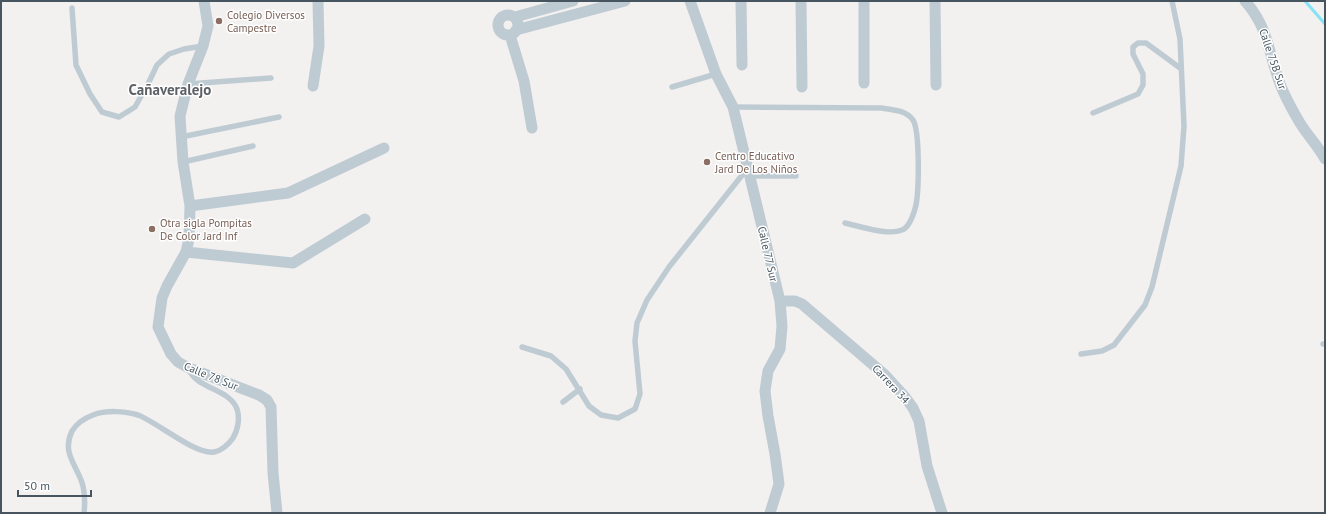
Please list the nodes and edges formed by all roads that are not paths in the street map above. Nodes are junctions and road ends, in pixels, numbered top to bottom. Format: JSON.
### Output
{"nodes":[{"id":1,"x":204,"y":1,"type":"edge"},
{"id":2,"x":318,"y":1,"type":"edge"},
{"id":3,"x":572,"y":1,"type":"edge"},
{"id":4,"x":625,"y":1,"type":"edge"},
{"id":5,"x":690,"y":1,"type":"edge"},
{"id":6,"x":741,"y":1,"type":"edge"},
{"id":7,"x":801,"y":1,"type":"edge"},
{"id":8,"x":864,"y":1,"type":"edge"},
{"id":9,"x":935,"y":1,"type":"edge"},
{"id":10,"x":1172,"y":1,"type":"edge"},
{"id":11,"x":1245,"y":1,"type":"edge"},
{"id":12,"x":72,"y":8,"type":"dead end"},
{"id":13,"x":514,"y":17,"type":"junction"},
{"id":14,"x":513,"y":33,"type":"junction"},
{"id":15,"x":203,"y":46,"type":"junction"},
{"id":16,"x":742,"y":65,"type":"dead end"},
{"id":17,"x":1180,"y":68,"type":"junction"},
{"id":18,"x":716,"y":74,"type":"junction"},
{"id":19,"x":271,"y":78,"type":"dead end"},
{"id":20,"x":864,"y":82,"type":"dead end"},
{"id":21,"x":188,"y":84,"type":"junction"},
{"id":22,"x":936,"y":85,"type":"dead end"},
{"id":23,"x":313,"y":86,"type":"dead end"},
{"id":24,"x":672,"y":87,"type":"dead end"},
{"id":25,"x":802,"y":87,"type":"dead end"},
{"id":26,"x":733,"y":107,"type":"junction"},
{"id":27,"x":1093,"y":113,"type":"dead end"},
{"id":28,"x":279,"y":117,"type":"dead end"},
{"id":29,"x":532,"y":128,"type":"dead end"},
{"id":30,"x":181,"y":137,"type":"junction"},
{"id":31,"x":253,"y":146,"type":"dead end"},
{"id":32,"x":384,"y":148,"type":"dead end"},
{"id":33,"x":1325,"y":159,"type":"edge"},
{"id":34,"x":183,"y":162,"type":"junction"},
{"id":35,"x":749,"y":172,"type":"junction"},
{"id":36,"x":796,"y":176,"type":"dead end"},
{"id":37,"x":190,"y":206,"type":"junction"},
{"id":38,"x":365,"y":219,"type":"dead end"},
{"id":39,"x":845,"y":223,"type":"dead end"},
{"id":40,"x":186,"y":252,"type":"junction"},
{"id":41,"x":780,"y":301,"type":"junction"},
{"id":42,"x":522,"y":347,"type":"dead end"},
{"id":43,"x":1081,"y":354,"type":"dead end"},
{"id":44,"x":189,"y":368,"type":"junction"},
{"id":45,"x":580,"y":389,"type":"junction"},
{"id":46,"x":563,"y":402,"type":"dead end"},
{"id":47,"x":84,"y":513,"type":"edge"},
{"id":48,"x":277,"y":513,"type":"edge"},
{"id":49,"x":770,"y":513,"type":"edge"},
{"id":50,"x":942,"y":513,"type":"edge"}],
"edges":[{"from":1,"to":15,"type":"street","name":"Calle 78 Sur"},
{"from":2,"to":23,"type":"street"},
{"from":3,"to":13,"type":"street"},
{"from":4,"to":14,"type":"street"},
{"from":5,"to":18,"type":"street","name":"Calle 77 Sur"},
{"from":6,"to":16,"type":"street"},
{"from":7,"to":25,"type":"street"},
{"from":8,"to":20,"type":"street"},
{"from":9,"to":22,"type":"street"},
{"from":10,"to":17,"type":"lane"},
{"from":11,"to":33,"type":"street","name":"Calle 75B Sur"},
{"from":12,"to":15,"type":"lane"},
{"from":13,"to":14,"type":"street"},
{"from":13,"to":14,"type":"street"},
{"from":14,"to":29,"type":"street"},
{"from":15,"to":21,"type":"street","name":"Calle 78 Sur"},
{"from":17,"to":27,"type":"lane"},
{"from":17,"to":43,"type":"lane"},
{"from":18,"to":24,"type":"lane"},
{"from":18,"to":26,"type":"street","name":"Calle 77 Sur"},
{"from":19,"to":21,"type":"lane"},
{"from":21,"to":30,"type":"street","name":"Calle 78 Sur"},
{"from":26,"to":35,"type":"street","name":"Calle 77 Sur"},
{"from":26,"to":39,"type":"lane"},
{"from":28,"to":30,"type":"lane"},
{"from":30,"to":34,"type":"street","name":"Calle 78 Sur"},
{"from":31,"to":34,"type":"lane"},
{"from":32,"to":37,"type":"street"},
{"from":34,"to":37,"type":"street","name":"Calle 78 Sur"},
{"from":35,"to":36,"type":"lane"},
{"from":35,"to":41,"type":"street","name":"Calle 77 Sur"},
{"from":35,"to":45,"type":"lane"},
{"from":37,"to":40,"type":"street","name":"Calle 78 Sur"},
{"from":38,"to":40,"type":"street"},
{"from":40,"to":44,"type":"street","name":"Calle 78 Sur"},
{"from":41,"to":49,"type":"street","name":"Calle 77 Sur"},
{"from":41,"to":50,"type":"street","name":"Carrera 34"},
{"from":42,"to":45,"type":"lane"},
{"from":44,"to":47,"type":"lane"},
{"from":44,"to":48,"type":"street","name":"Calle 78 Sur"},
{"from":45,"to":46,"type":"lane"}]}
